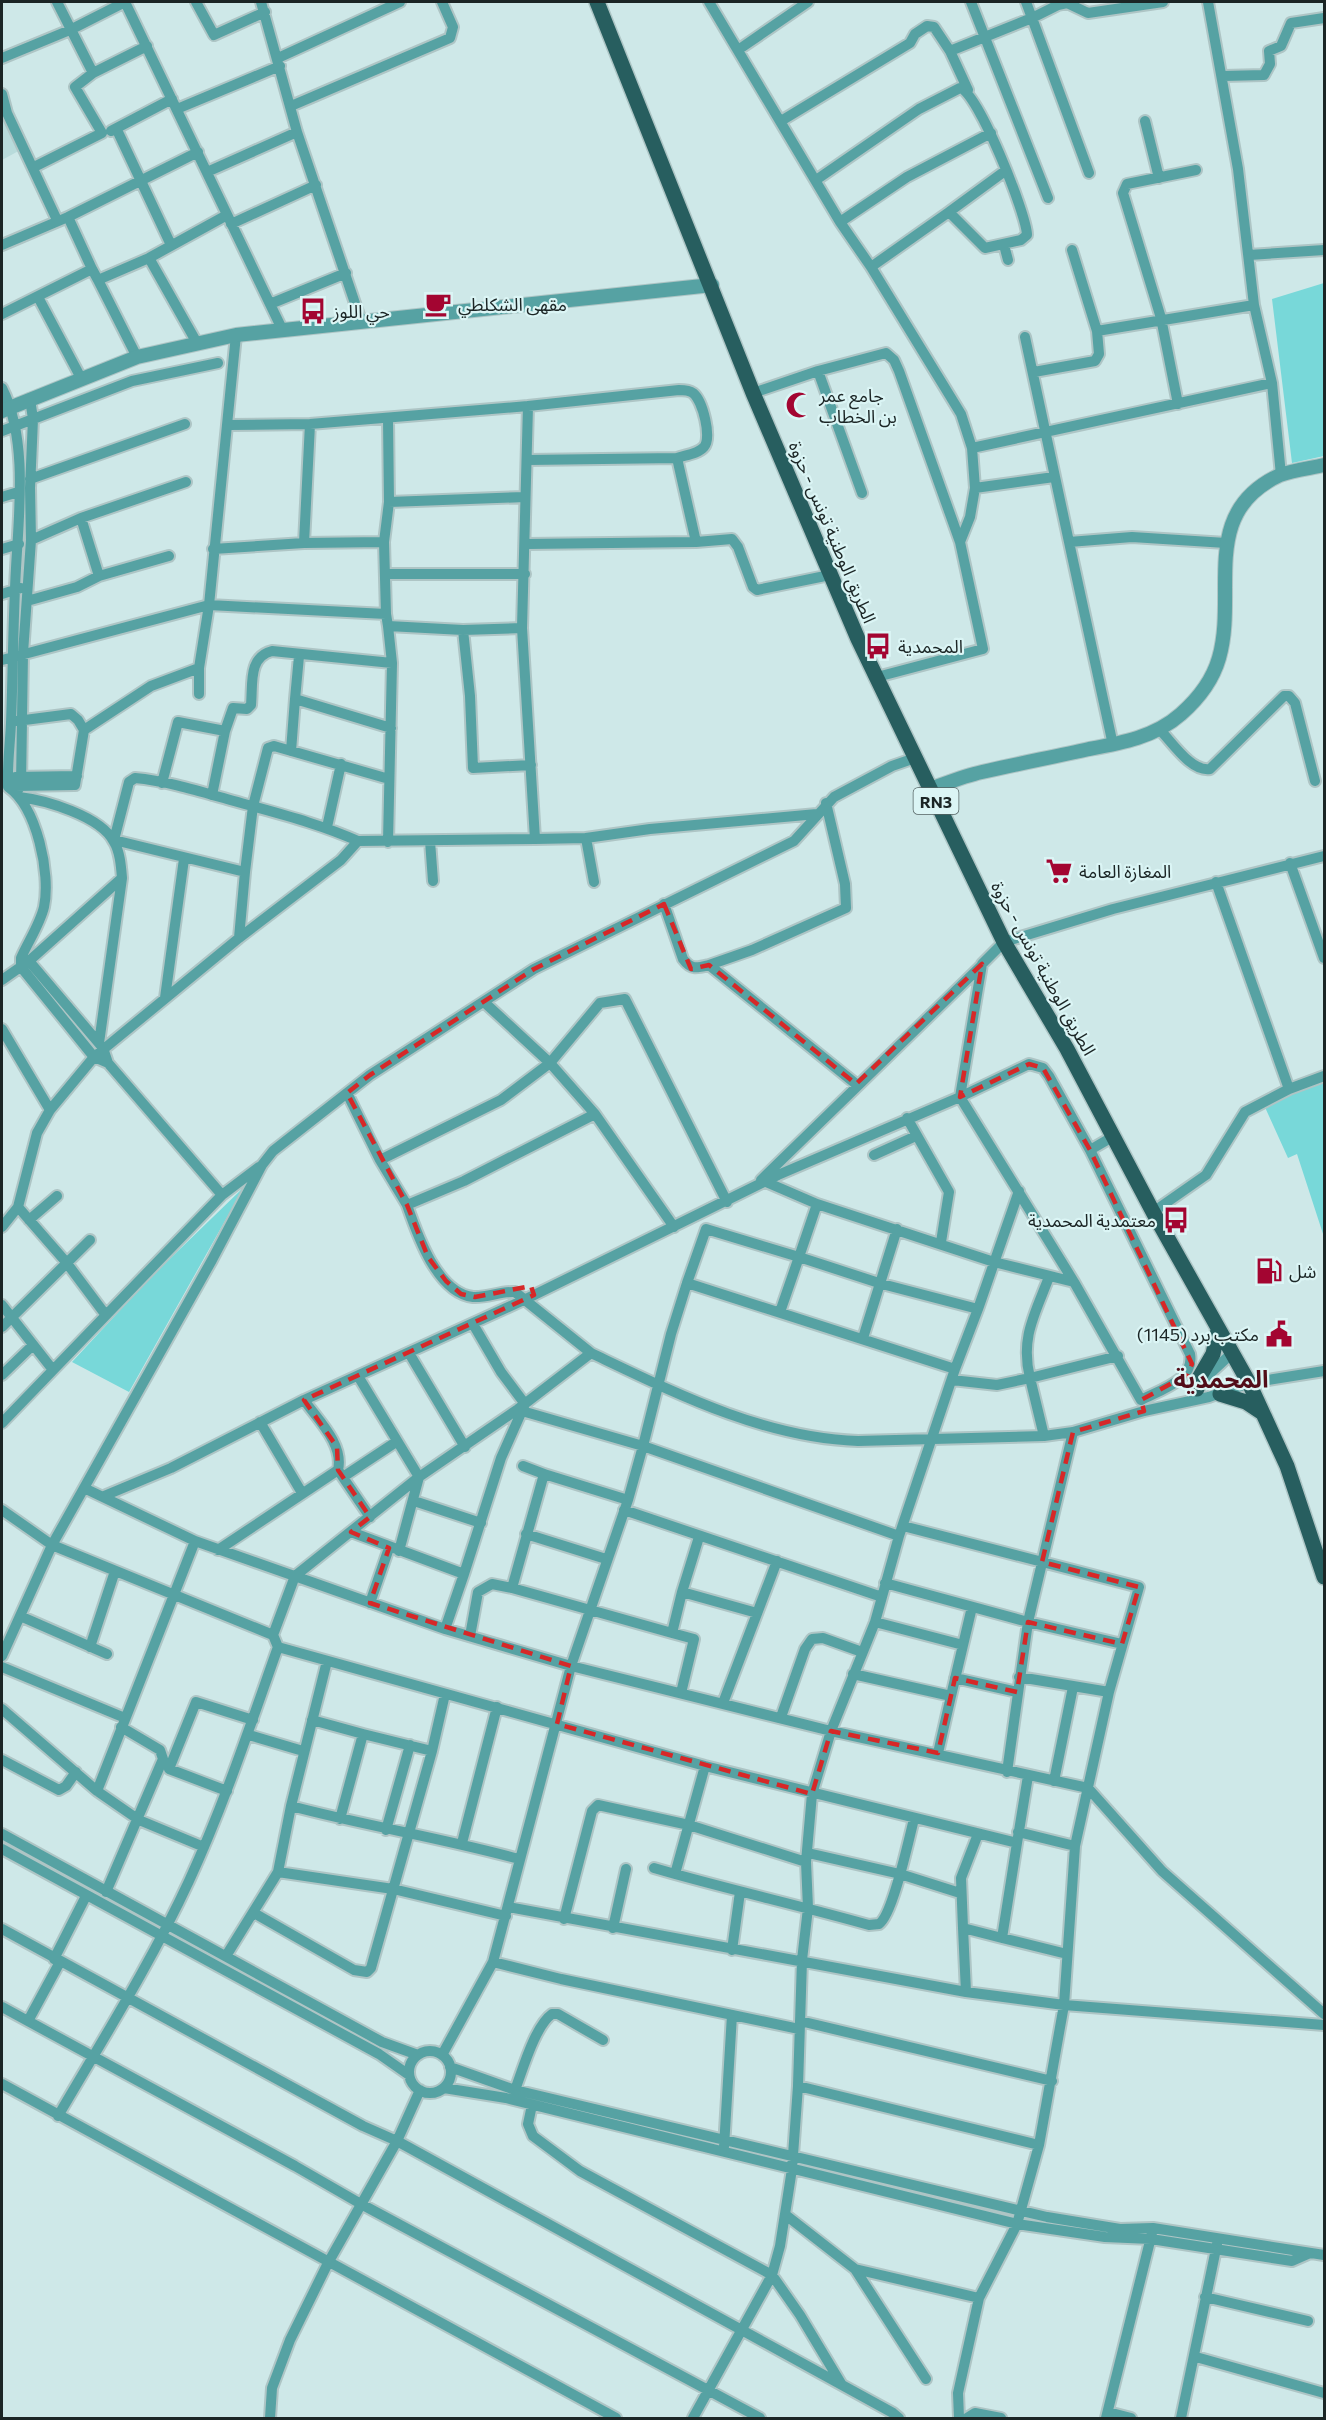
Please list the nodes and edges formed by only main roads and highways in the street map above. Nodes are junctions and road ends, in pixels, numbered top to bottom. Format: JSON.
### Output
{"nodes":[{"id":1,"x":597,"y":2,"type":"edge"},
{"id":2,"x":1218,"y":1330,"type":"junction"},
{"id":3,"x":1221,"y":1394,"type":"road end"},
{"id":4,"x":1195,"y":1395,"type":"road end"},
{"id":5,"x":1262,"y":1413,"type":"junction"},
{"id":6,"x":1319,"y":1538,"type":"edge"},
{"id":7,"x":1324,"y":1577,"type":"edge"}],
"edges":[{"from":1,"to":2,"type":"main road","name":"الطريق الوطنية تونس - حزوة","number":"RN3"},
{"from":2,"to":4,"type":"main road"},
{"from":2,"to":5,"type":"main road","name":"الطريق الوطنية تونس - حزوة","number":"RN3"},
{"from":3,"to":5,"type":"main road"},
{"from":5,"to":6,"type":"main road","name":"الطريق الوطنية تونس - حزوة","number":"RN3"},
{"from":6,"to":7,"type":"main road","name":"الطريق الوطنية تونس - حزوة","number":"RN3"}]}
